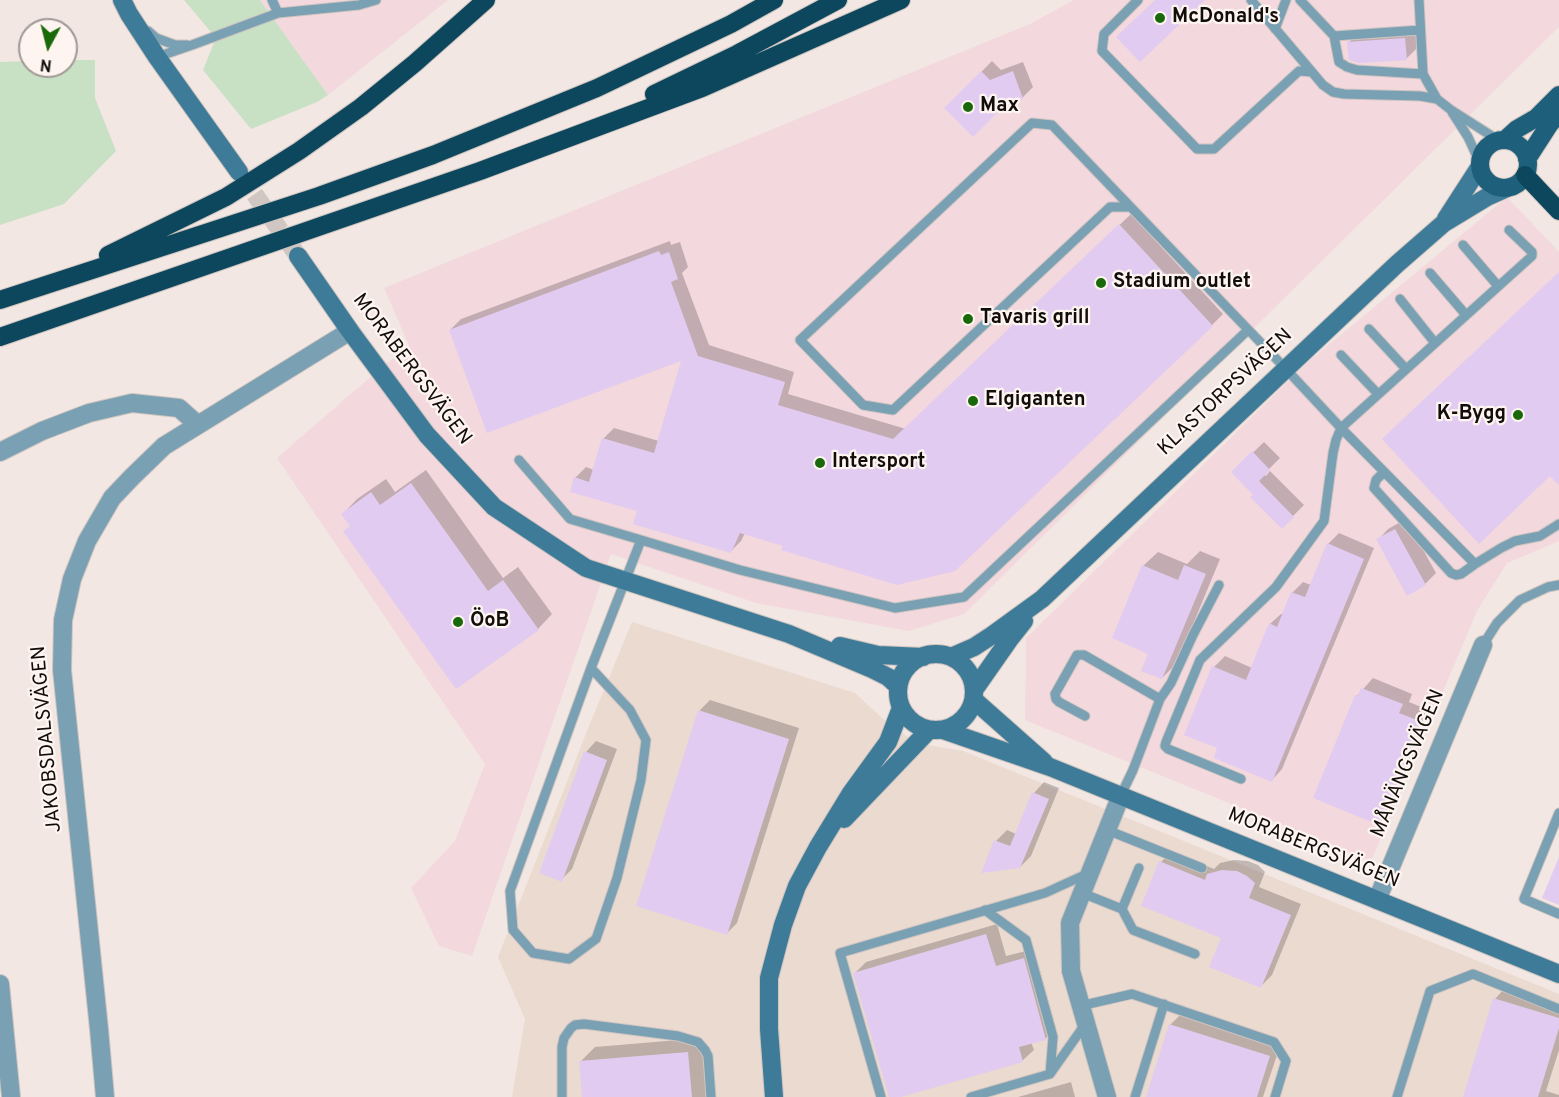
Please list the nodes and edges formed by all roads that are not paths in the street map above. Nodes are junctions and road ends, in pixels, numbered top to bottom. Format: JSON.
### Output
{"nodes":[{"id":1,"x":272,"y":0,"type":"edge"},
{"id":2,"x":376,"y":0,"type":"edge"},
{"id":3,"x":486,"y":0,"type":"edge"},
{"id":4,"x":774,"y":0,"type":"edge"},
{"id":5,"x":838,"y":0,"type":"edge"},
{"id":6,"x":901,"y":0,"type":"edge"},
{"id":7,"x":1138,"y":0,"type":"edge"},
{"id":8,"x":1251,"y":0,"type":"edge"},
{"id":9,"x":1286,"y":0,"type":"edge"},
{"id":10,"x":1300,"y":0,"type":"edge"},
{"id":11,"x":1419,"y":0,"type":"edge"},
{"id":12,"x":125,"y":7,"type":"edge"},
{"id":13,"x":278,"y":13,"type":"junction"},
{"id":14,"x":1275,"y":29,"type":"junction"},
{"id":15,"x":1420,"y":30,"type":"junction"},
{"id":16,"x":1334,"y":36,"type":"junction"},
{"id":17,"x":192,"y":45,"type":"junction"},
{"id":18,"x":157,"y":57,"type":"junction"},
{"id":19,"x":1312,"y":72,"type":"junction"},
{"id":20,"x":1423,"y":74,"type":"junction"},
{"id":21,"x":1559,"y":94,"type":"edge"},
{"id":22,"x":1437,"y":99,"type":"junction"},
{"id":23,"x":1451,"y":110,"type":"junction"},
{"id":24,"x":1559,"y":113,"type":"edge"},
{"id":25,"x":1502,"y":139,"type":"junction"},
{"id":26,"x":1479,"y":164,"type":"junction"},
{"id":27,"x":1526,"y":167,"type":"junction"},
{"id":28,"x":480,"y":171,"type":"junction"},
{"id":29,"x":239,"y":172,"type":"tunnel mouth"},
{"id":30,"x":1506,"y":188,"type":"junction"},
{"id":31,"x":1130,"y":207,"type":"junction"},
{"id":32,"x":1559,"y":211,"type":"edge"},
{"id":33,"x":1444,"y":223,"type":"junction"},
{"id":34,"x":1509,"y":230,"type":"dead end"},
{"id":35,"x":1463,"y":245,"type":"dead end"},
{"id":36,"x":298,"y":256,"type":"tunnel mouth"},
{"id":37,"x":1430,"y":273,"type":"dead end"},
{"id":38,"x":50,"y":283,"type":"junction"},
{"id":39,"x":1498,"y":286,"type":"junction"},
{"id":40,"x":1400,"y":299,"type":"dead end"},
{"id":41,"x":0,"y":300,"type":"edge"},
{"id":42,"x":1466,"y":315,"type":"junction"},
{"id":43,"x":1369,"y":329,"type":"dead end"},
{"id":44,"x":350,"y":330,"type":"junction"},
{"id":45,"x":1248,"y":330,"type":"junction"},
{"id":46,"x":0,"y":337,"type":"edge"},
{"id":47,"x":1435,"y":343,"type":"junction"},
{"id":48,"x":1341,"y":355,"type":"dead end"},
{"id":49,"x":1286,"y":368,"type":"junction"},
{"id":50,"x":1406,"y":369,"type":"junction"},
{"id":51,"x":1378,"y":394,"type":"junction"},
{"id":52,"x":198,"y":425,"type":"junction"},
{"id":53,"x":1341,"y":428,"type":"junction"},
{"id":54,"x":0,"y":452,"type":"edge"},
{"id":55,"x":519,"y":460,"type":"dead end"},
{"id":56,"x":1384,"y":472,"type":"junction"},
{"id":57,"x":1559,"y":524,"type":"edge"},
{"id":58,"x":641,"y":540,"type":"junction"},
{"id":59,"x":1475,"y":564,"type":"junction"},
{"id":60,"x":626,"y":581,"type":"junction"},
{"id":61,"x":1219,"y":585,"type":"dead end"},
{"id":62,"x":1559,"y":585,"type":"edge"},
{"id":63,"x":1041,"y":599,"type":"junction"},
{"id":64,"x":789,"y":634,"type":"junction"},
{"id":65,"x":1482,"y":645,"type":"joint"},
{"id":66,"x":922,"y":657,"type":"junction"},
{"id":67,"x":951,"y":657,"type":"junction"},
{"id":68,"x":591,"y":669,"type":"junction"},
{"id":69,"x":898,"y":686,"type":"junction"},
{"id":70,"x":974,"y":695,"type":"junction"},
{"id":71,"x":1160,"y":699,"type":"junction"},
{"id":72,"x":901,"y":708,"type":"junction"},
{"id":73,"x":1085,"y":716,"type":"dead end"},
{"id":74,"x":936,"y":730,"type":"junction"},
{"id":75,"x":1050,"y":767,"type":"junction"},
{"id":76,"x":1241,"y":779,"type":"dead end"},
{"id":77,"x":1121,"y":795,"type":"junction"},
{"id":78,"x":1559,"y":813,"type":"edge"},
{"id":79,"x":1107,"y":830,"type":"junction"},
{"id":80,"x":818,"y":847,"type":"junction"},
{"id":81,"x":1139,"y":868,"type":"dead end"},
{"id":82,"x":1202,"y":868,"type":"dead end"},
{"id":83,"x":1090,"y":872,"type":"junction"},
{"id":84,"x":1082,"y":893,"type":"junction"},
{"id":85,"x":1377,"y":900,"type":"junction"},
{"id":86,"x":1122,"y":909,"type":"junction"},
{"id":87,"x":985,"y":910,"type":"junction"},
{"id":88,"x":1559,"y":914,"type":"edge"},
{"id":89,"x":1195,"y":954,"type":"dead end"},
{"id":90,"x":1559,"y":974,"type":"edge"},
{"id":91,"x":0,"y":984,"type":"edge"},
{"id":92,"x":1164,"y":1004,"type":"junction"},
{"id":93,"x":1080,"y":1006,"type":"junction"},
{"id":94,"x":1559,"y":1009,"type":"edge"},
{"id":95,"x":1086,"y":1023,"type":"junction"},
{"id":96,"x":1050,"y":1074,"type":"junction"},
{"id":97,"x":11,"y":1097,"type":"edge"},
{"id":98,"x":105,"y":1097,"type":"edge"},
{"id":99,"x":562,"y":1097,"type":"edge"},
{"id":100,"x":711,"y":1097,"type":"edge"},
{"id":101,"x":774,"y":1097,"type":"edge"},
{"id":102,"x":881,"y":1097,"type":"edge"},
{"id":103,"x":971,"y":1097,"type":"edge"},
{"id":104,"x":1107,"y":1097,"type":"edge"},
{"id":105,"x":1135,"y":1097,"type":"edge"},
{"id":106,"x":1275,"y":1097,"type":"edge"},
{"id":107,"x":1397,"y":1097,"type":"edge"}],
"edges":[{"from":1,"to":13,"type":"lane"},
{"from":2,"to":13,"type":"lane"},
{"from":3,"to":38,"type":"highway"},
{"from":4,"to":38,"type":"highway"},
{"from":5,"to":28,"type":"highway"},
{"from":6,"to":28,"type":"highway"},
{"from":7,"to":19,"type":"lane"},
{"from":8,"to":14,"type":"lane"},
{"from":9,"to":14,"type":"lane"},
{"from":10,"to":16,"type":"lane"},
{"from":11,"to":15,"type":"lane"},
{"from":12,"to":17,"type":"lane"},
{"from":12,"to":18,"type":"street"},
{"from":13,"to":17,"type":"lane"},
{"from":14,"to":19,"type":"lane"},
{"from":15,"to":16,"type":"lane"},
{"from":15,"to":20,"type":"lane"},
{"from":16,"to":20,"type":"lane"},
{"from":17,"to":18,"type":"lane"},
{"from":18,"to":29,"type":"street"},
{"from":19,"to":22,"type":"lane"},
{"from":20,"to":22,"type":"lane"},
{"from":21,"to":25,"type":"main road"},
{"from":22,"to":23,"type":"lane"},
{"from":23,"to":25,"type":"lane"},
{"from":23,"to":26,"type":"lane"},
{"from":24,"to":27,"type":"main road"},
{"from":25,"to":26,"type":"main road"},
{"from":25,"to":27,"type":"main road"},
{"from":26,"to":30,"type":"main road"},
{"from":26,"to":33,"type":"street","name":"KLASTORPSVÄGEN"},
{"from":27,"to":30,"type":"main road"},
{"from":27,"to":32,"type":"highway"},
{"from":28,"to":46,"type":"highway"},
{"from":30,"to":33,"type":"street","name":"KLASTORPSVÄGEN"},
{"from":31,"to":31,"type":"lane"},
{"from":31,"to":45,"type":"lane"},
{"from":33,"to":49,"type":"street","name":"KLASTORPSVÄGEN"},
{"from":34,"to":39,"type":"lane"},
{"from":35,"to":39,"type":"lane"},
{"from":36,"to":44,"type":"street","name":"MORABERGSVÄGEN"},
{"from":37,"to":42,"type":"lane"},
{"from":38,"to":41,"type":"highway"},
{"from":39,"to":42,"type":"lane"},
{"from":40,"to":47,"type":"lane"},
{"from":42,"to":47,"type":"lane"},
{"from":43,"to":50,"type":"lane"},
{"from":44,"to":52,"type":"street","name":"JAKOBSDALSVÄGEN"},
{"from":44,"to":60,"type":"street","name":"MORABERGSVÄGEN"},
{"from":45,"to":49,"type":"lane"},
{"from":45,"to":58,"type":"lane"},
{"from":47,"to":50,"type":"lane"},
{"from":48,"to":51,"type":"lane"},
{"from":49,"to":53,"type":"lane"},
{"from":49,"to":63,"type":"street","name":"KLASTORPSVÄGEN"},
{"from":50,"to":51,"type":"lane"},
{"from":51,"to":53,"type":"lane"},
{"from":52,"to":54,"type":"street"},
{"from":52,"to":98,"type":"street","name":"JAKOBSDALSVÄGEN"},
{"from":53,"to":56,"type":"lane"},
{"from":53,"to":76,"type":"lane"},
{"from":55,"to":58,"type":"lane"},
{"from":56,"to":59,"type":"lane"},
{"from":56,"to":59,"type":"lane"},
{"from":57,"to":59,"type":"lane"},
{"from":58,"to":60,"type":"lane"},
{"from":60,"to":64,"type":"street","name":"MORABERGSVÄGEN"},
{"from":60,"to":68,"type":"lane"},
{"from":61,"to":71,"type":"lane"},
{"from":62,"to":65,"type":"lane"},
{"from":63,"to":67,"type":"street","name":"KLASTORPSVÄGEN"},
{"from":63,"to":70,"type":"street","name":"KLASTORPSVÄGEN"},
{"from":64,"to":66,"type":"street","name":"MORABERGSVÄGEN"},
{"from":64,"to":69,"type":"street","name":"MORABERGSVÄGEN"},
{"from":65,"to":85,"type":"street","name":"MÅNÄNGSVÄGEN"},
{"from":66,"to":67,"type":"street"},
{"from":66,"to":69,"type":"street"},
{"from":67,"to":70,"type":"street"},
{"from":68,"to":68,"type":"lane"},
{"from":69,"to":72,"type":"street"},
{"from":70,"to":74,"type":"street"},
{"from":70,"to":75,"type":"street","name":"MORABERGSVÄGEN"},
{"from":71,"to":73,"type":"lane"},
{"from":71,"to":77,"type":"lane"},
{"from":72,"to":74,"type":"street"},
{"from":72,"to":80,"type":"street"},
{"from":74,"to":75,"type":"street","name":"MORABERGSVÄGEN"},
{"from":74,"to":80,"type":"street"},
{"from":75,"to":77,"type":"street","name":"MORABERGSVÄGEN"},
{"from":77,"to":79,"type":"street"},
{"from":77,"to":85,"type":"street","name":"MORABERGSVÄGEN"},
{"from":78,"to":88,"type":"lane"},
{"from":79,"to":82,"type":"lane"},
{"from":79,"to":83,"type":"street"},
{"from":80,"to":101,"type":"street"},
{"from":81,"to":86,"type":"lane"},
{"from":83,"to":84,"type":"street"},
{"from":83,"to":87,"type":"lane"},
{"from":84,"to":86,"type":"lane"},
{"from":84,"to":93,"type":"street"},
{"from":85,"to":90,"type":"street","name":"MORABERGSVÄGEN"},
{"from":86,"to":89,"type":"lane"},
{"from":87,"to":96,"type":"lane"},
{"from":87,"to":102,"type":"lane"},
{"from":91,"to":97,"type":"street"},
{"from":92,"to":93,"type":"lane"},
{"from":92,"to":105,"type":"lane"},
{"from":92,"to":106,"type":"lane"},
{"from":93,"to":95,"type":"street"},
{"from":94,"to":107,"type":"lane"},
{"from":95,"to":96,"type":"lane"},
{"from":95,"to":104,"type":"street"},
{"from":96,"to":103,"type":"lane"},
{"from":99,"to":100,"type":"lane"}]}
